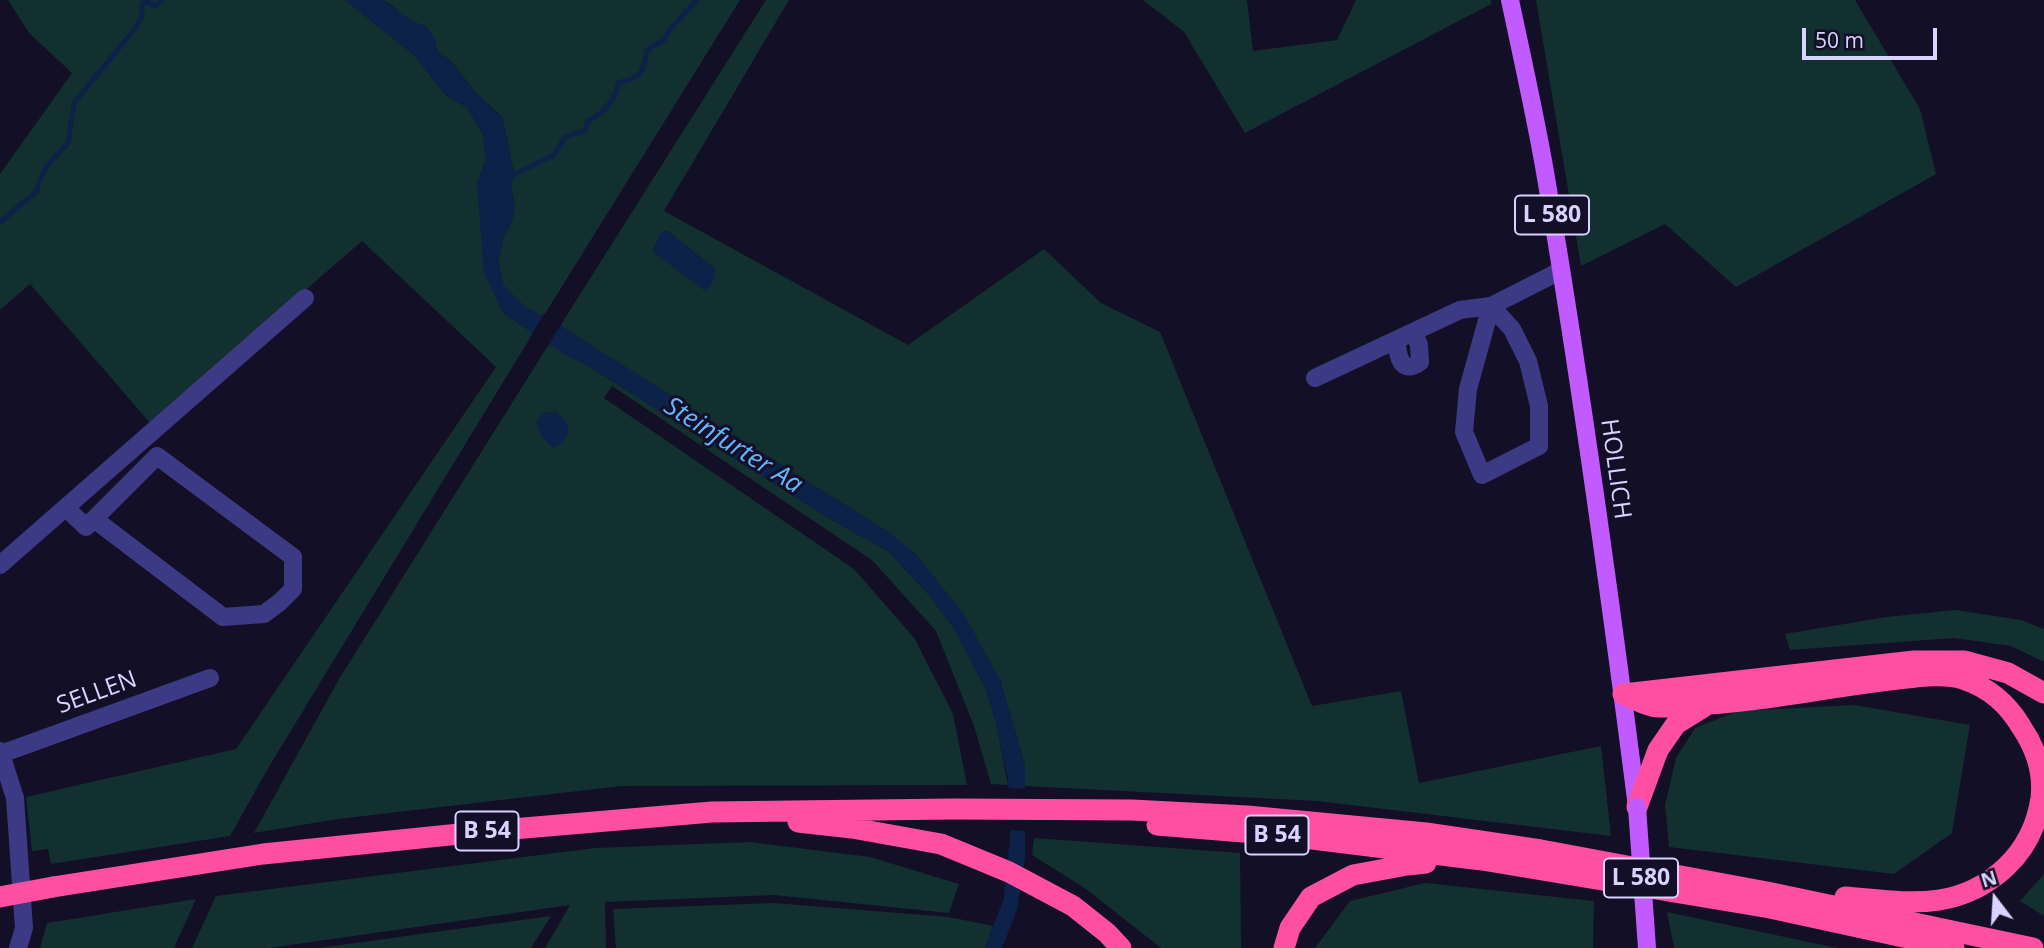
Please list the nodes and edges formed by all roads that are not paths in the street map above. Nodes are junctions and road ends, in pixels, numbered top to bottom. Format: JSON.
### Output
{"nodes":[{"id":1,"x":1510,"y":0,"type":"edge"},
{"id":2,"x":1560,"y":271,"type":"junction"},
{"id":3,"x":305,"y":298,"type":"dead end"},
{"id":4,"x":1491,"y":306,"type":"junction"},
{"id":5,"x":1315,"y":377,"type":"dead end"},
{"id":6,"x":65,"y":508,"type":"junction"},
{"id":7,"x":94,"y":519,"type":"junction"},
{"id":8,"x":0,"y":565,"type":"edge"},
{"id":9,"x":210,"y":678,"type":"dead end"},
{"id":10,"x":2044,"y":693,"type":"edge"},
{"id":11,"x":1623,"y":694,"type":"junction"},
{"id":12,"x":1707,"y":705,"type":"junction"},
{"id":13,"x":0,"y":752,"type":"edge"},
{"id":14,"x":1637,"y":807,"type":"junction"},
{"id":15,"x":1072,"y":811,"type":"junction"},
{"id":16,"x":712,"y":812,"type":"junction"},
{"id":17,"x":1482,"y":860,"type":"junction"},
{"id":18,"x":1767,"y":892,"type":"junction"},
{"id":19,"x":0,"y":897,"type":"edge"},
{"id":20,"x":18,"y":948,"type":"edge"},
{"id":21,"x":1121,"y":948,"type":"edge"},
{"id":22,"x":1283,"y":948,"type":"edge"},
{"id":23,"x":1647,"y":948,"type":"edge"},
{"id":24,"x":1954,"y":948,"type":"edge"},
{"id":25,"x":2033,"y":948,"type":"edge"}],
"edges":[{"from":1,"to":2,"type":"main road","name":"HOLLICH","number":"L 580"},
{"from":2,"to":4,"type":"street"},
{"from":2,"to":11,"type":"main road","name":"HOLLICH","number":"L 580"},
{"from":3,"to":6,"type":"street"},
{"from":4,"to":4,"type":"street"},
{"from":4,"to":5,"type":"street"},
{"from":6,"to":7,"type":"street"},
{"from":6,"to":8,"type":"street"},
{"from":7,"to":7,"type":"street"},
{"from":9,"to":13,"type":"street","name":"SELLEN"},
{"from":10,"to":11,"type":"highway"},
{"from":11,"to":12,"type":"highway"},
{"from":11,"to":14,"type":"main road","name":"HOLLICH","number":"L 580"},
{"from":12,"to":14,"type":"highway"},
{"from":12,"to":18,"type":"highway"},
{"from":13,"to":20,"type":"street"},
{"from":14,"to":23,"type":"main road","name":"HOLLICH","number":"L 580","bridge":true},
{"from":15,"to":16,"type":"highway","number":"B 54"},
{"from":15,"to":17,"type":"highway","number":"B 54"},
{"from":15,"to":18,"type":"highway","number":"B 54"},
{"from":16,"to":19,"type":"highway","number":"B 54","bridge":true},
{"from":16,"to":21,"type":"highway"},
{"from":17,"to":22,"type":"highway"},
{"from":17,"to":24,"type":"highway","number":"B 54"},
{"from":18,"to":25,"type":"highway","number":"B 54"}]}
